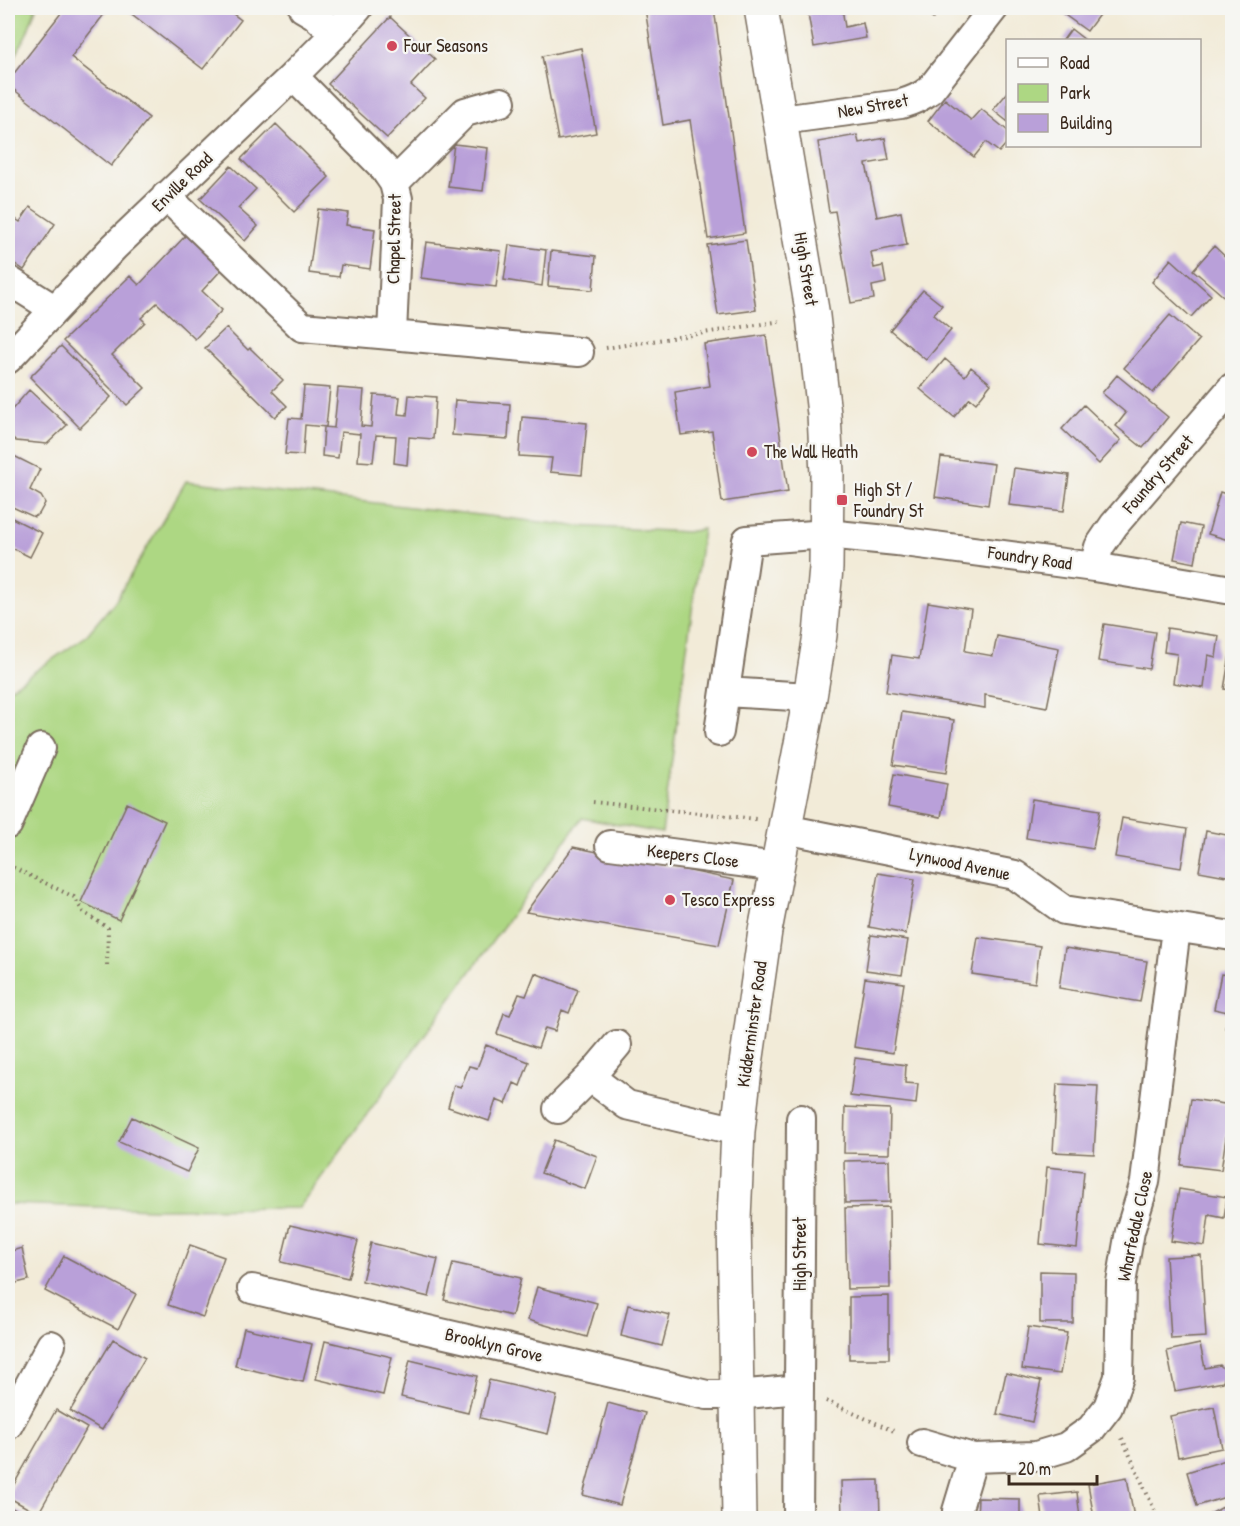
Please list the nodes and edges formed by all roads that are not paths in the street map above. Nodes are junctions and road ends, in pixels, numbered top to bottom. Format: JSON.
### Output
{"nodes":[{"id":1,"x":303,"y":8,"type":"edge"},
{"id":2,"x":358,"y":8,"type":"edge"},
{"id":3,"x":761,"y":8,"type":"edge"},
{"id":4,"x":994,"y":8,"type":"edge"},
{"id":5,"x":335,"y":34,"type":"junction"},
{"id":6,"x":293,"y":76,"type":"junction"},
{"id":7,"x":501,"y":102,"type":"dead end"},
{"id":8,"x":781,"y":120,"type":"junction"},
{"id":9,"x":394,"y":183,"type":"junction"},
{"id":10,"x":166,"y":196,"type":"junction"},
{"id":11,"x":8,"y":280,"type":"edge"},
{"id":12,"x":54,"y":309,"type":"junction"},
{"id":13,"x":392,"y":334,"type":"junction"},
{"id":14,"x":579,"y":352,"type":"road end"},
{"id":15,"x":8,"y":359,"type":"edge"},
{"id":16,"x":1233,"y":388,"type":"edge"},
{"id":17,"x":827,"y":534,"type":"junction"},
{"id":18,"x":1094,"y":567,"type":"junction"},
{"id":19,"x":1233,"y":591,"type":"edge"},
{"id":20,"x":725,"y":692,"type":"junction"},
{"id":21,"x":810,"y":697,"type":"junction"},
{"id":22,"x":719,"y":732,"type":"dead end"},
{"id":23,"x":41,"y":748,"type":"dead end"},
{"id":24,"x":8,"y":824,"type":"edge"},
{"id":25,"x":786,"y":825,"type":"junction"},
{"id":26,"x":610,"y":845,"type":"dead end"},
{"id":27,"x":777,"y":867,"type":"junction"},
{"id":28,"x":1176,"y":928,"type":"junction"},
{"id":29,"x":1233,"y":936,"type":"edge"},
{"id":30,"x":617,"y":1045,"type":"dead end"},
{"id":31,"x":590,"y":1077,"type":"junction"},
{"id":32,"x":558,"y":1109,"type":"dead end"},
{"id":33,"x":801,"y":1119,"type":"dead end"},
{"id":34,"x":738,"y":1131,"type":"junction"},
{"id":35,"x":252,"y":1289,"type":"dead end"},
{"id":36,"x":51,"y":1345,"type":"dead end"},
{"id":37,"x":799,"y":1389,"type":"junction"},
{"id":38,"x":737,"y":1395,"type":"junction"},
{"id":39,"x":8,"y":1425,"type":"edge"},
{"id":40,"x":922,"y":1443,"type":"road end"},
{"id":41,"x":973,"y":1458,"type":"junction"},
{"id":42,"x":957,"y":1511,"type":"dead end"},
{"id":43,"x":739,"y":1518,"type":"edge"},
{"id":44,"x":798,"y":1518,"type":"edge"}],
"edges":[{"from":1,"to":5,"type":"street"},
{"from":2,"to":5,"type":"street","name":"Enville Road"},
{"from":3,"to":8,"type":"highway","name":"High Street"},
{"from":4,"to":8,"type":"street","name":"New Street"},
{"from":5,"to":6,"type":"street","name":"Enville Road"},
{"from":6,"to":9,"type":"street","name":"Chapel Street"},
{"from":6,"to":10,"type":"street","name":"Enville Road"},
{"from":7,"to":9,"type":"street"},
{"from":8,"to":17,"type":"highway","name":"High Street"},
{"from":9,"to":13,"type":"street","name":"Chapel Street"},
{"from":10,"to":12,"type":"street","name":"Enville Road"},
{"from":10,"to":13,"type":"street"},
{"from":11,"to":12,"type":"street"},
{"from":12,"to":15,"type":"street","name":"Enville Road"},
{"from":13,"to":14,"type":"street"},
{"from":16,"to":18,"type":"street","name":"Foundry Street"},
{"from":17,"to":18,"type":"street","name":"Foundry Road"},
{"from":17,"to":20,"type":"street","name":"Foundry Road"},
{"from":17,"to":21,"type":"highway","name":"Kidderminster Road"},
{"from":18,"to":19,"type":"street","name":"Foundry Road"},
{"from":20,"to":21,"type":"street"},
{"from":20,"to":22,"type":"street"},
{"from":21,"to":25,"type":"highway","name":"Kidderminster Road"},
{"from":23,"to":24,"type":"street"},
{"from":25,"to":27,"type":"highway","name":"Kidderminster Road"},
{"from":25,"to":28,"type":"street","name":"Lynwood Avenue"},
{"from":26,"to":27,"type":"street","name":"Keepers Close"},
{"from":27,"to":34,"type":"highway","name":"Kidderminster Road"},
{"from":28,"to":29,"type":"street","name":"Lynwood Avenue"},
{"from":28,"to":41,"type":"street","name":"Wharfedale Close"},
{"from":30,"to":31,"type":"street"},
{"from":31,"to":32,"type":"street"},
{"from":31,"to":34,"type":"street"},
{"from":33,"to":37,"type":"street","name":"High Street"},
{"from":34,"to":38,"type":"highway","name":"Kidderminster Road"},
{"from":35,"to":38,"type":"street","name":"Brooklyn Grove"},
{"from":36,"to":39,"type":"street"},
{"from":37,"to":38,"type":"street"},
{"from":37,"to":44,"type":"street","name":"High Street"},
{"from":38,"to":43,"type":"highway","name":"Kidderminster Road"},
{"from":40,"to":41,"type":"street","name":"Wharfedale Close"},
{"from":41,"to":42,"type":"street"}]}
